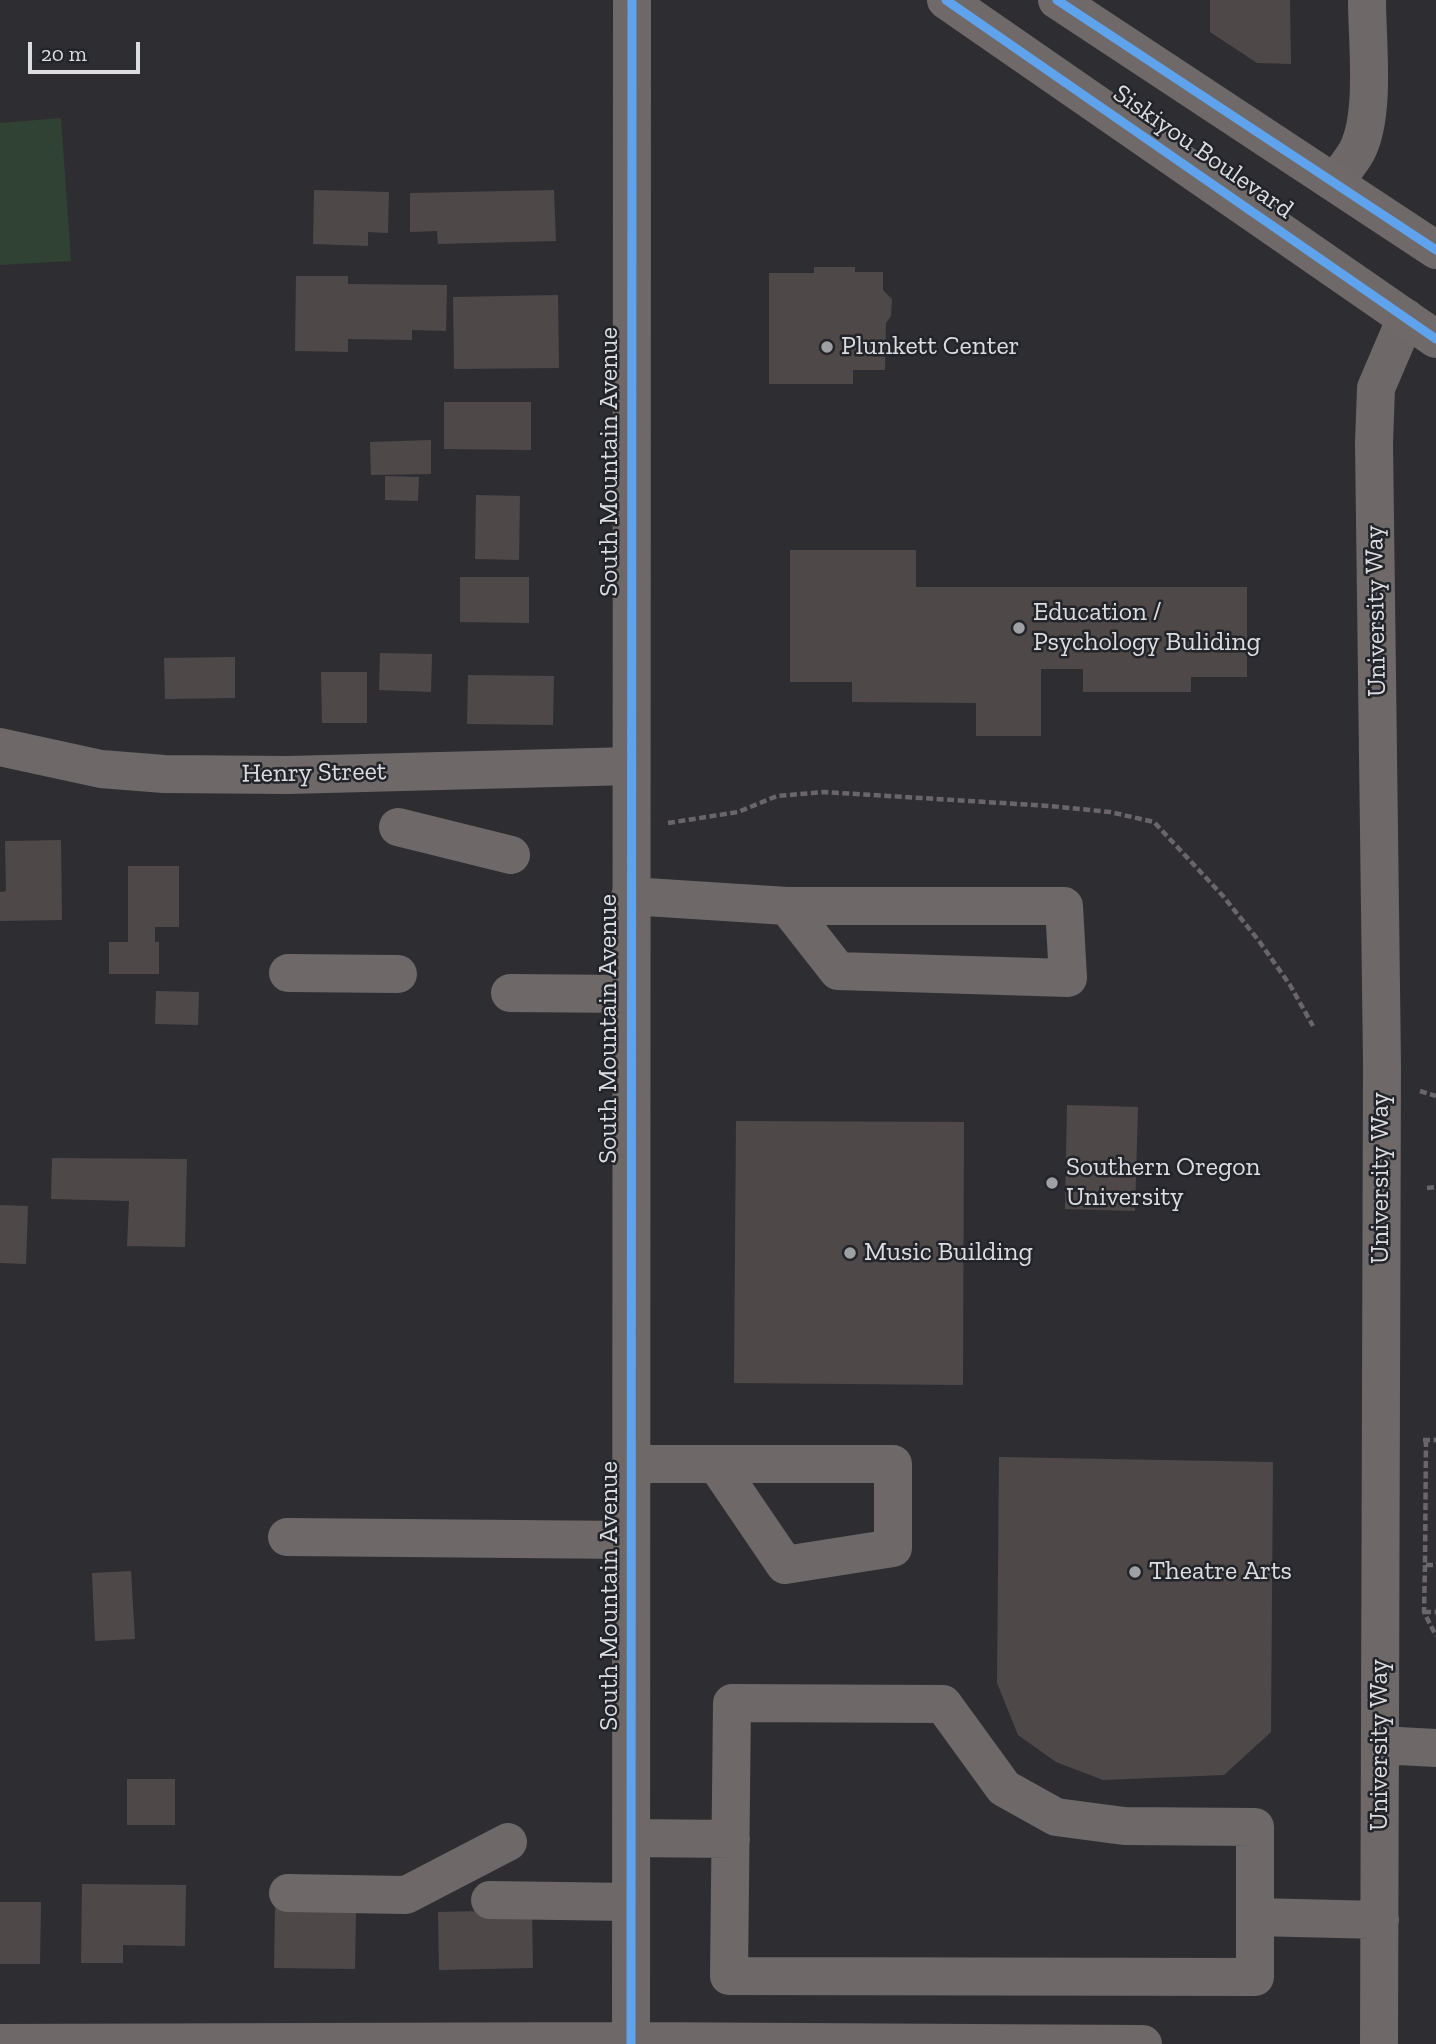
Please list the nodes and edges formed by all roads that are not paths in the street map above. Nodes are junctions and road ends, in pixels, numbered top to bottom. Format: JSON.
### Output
{"nodes":[{"id":1,"x":946,"y":0,"type":"edge"},
{"id":2,"x":1057,"y":0,"type":"edge"},
{"id":3,"x":1367,"y":0,"type":"edge"},
{"id":4,"x":634,"y":5,"type":"edge"},
{"id":5,"x":1335,"y":182,"type":"junction"},
{"id":6,"x":1436,"y":250,"type":"edge"},
{"id":7,"x":1421,"y":329,"type":"edge"},
{"id":8,"x":0,"y":747,"type":"edge"},
{"id":9,"x":631,"y":766,"type":"junction"},
{"id":10,"x":398,"y":827,"type":"dead end"},
{"id":11,"x":511,"y":855,"type":"dead end"},
{"id":12,"x":630,"y":896,"type":"junction"},
{"id":13,"x":787,"y":906,"type":"junction"},
{"id":14,"x":288,"y":973,"type":"dead end"},
{"id":15,"x":398,"y":974,"type":"dead end"},
{"id":16,"x":510,"y":993,"type":"dead end"},
{"id":17,"x":630,"y":994,"type":"junction"},
{"id":18,"x":631,"y":1464,"type":"junction"},
{"id":19,"x":717,"y":1465,"type":"junction"},
{"id":20,"x":287,"y":1537,"type":"dead end"},
{"id":21,"x":631,"y":1540,"type":"junction"},
{"id":22,"x":1380,"y":1745,"type":"junction"},
{"id":23,"x":1436,"y":1748,"type":"edge"},
{"id":24,"x":631,"y":1838,"type":"junction"},
{"id":25,"x":731,"y":1839,"type":"junction"},
{"id":26,"x":508,"y":1842,"type":"dead end"},
{"id":27,"x":288,"y":1893,"type":"dead end"},
{"id":28,"x":490,"y":1900,"type":"dead end"},
{"id":29,"x":631,"y":1902,"type":"junction"},
{"id":30,"x":1255,"y":1917,"type":"junction"},
{"id":31,"x":1380,"y":1920,"type":"junction"},
{"id":32,"x":0,"y":2043,"type":"edge"},
{"id":33,"x":266,"y":2043,"type":"edge"},
{"id":34,"x":631,"y":2043,"type":"edge"},
{"id":35,"x":1127,"y":2043,"type":"edge"},
{"id":36,"x":1379,"y":2044,"type":"edge"}],
"edges":[{"from":1,"to":7,"type":"main road","name":"Siskiyou Boulevard"},
{"from":2,"to":5,"type":"main road","name":"Siskiyou Boulevard"},
{"from":3,"to":5,"type":"street"},
{"from":4,"to":9,"type":"street","name":"South Mountain Avenue"},
{"from":5,"to":6,"type":"main road","name":"Siskiyou Boulevard"},
{"from":7,"to":22,"type":"street","name":"University Way"},
{"from":8,"to":9,"type":"street","name":"Henry Street"},
{"from":9,"to":12,"type":"street","name":"South Mountain Avenue"},
{"from":10,"to":11,"type":"street"},
{"from":12,"to":13,"type":"street"},
{"from":12,"to":17,"type":"street","name":"South Mountain Avenue"},
{"from":13,"to":13,"type":"street"},
{"from":14,"to":15,"type":"street"},
{"from":16,"to":17,"type":"street"},
{"from":17,"to":18,"type":"street","name":"South Mountain Avenue"},
{"from":18,"to":19,"type":"street"},
{"from":18,"to":21,"type":"street","name":"South Mountain Avenue"},
{"from":19,"to":19,"type":"street"},
{"from":20,"to":21,"type":"street"},
{"from":21,"to":24,"type":"street","name":"South Mountain Avenue"},
{"from":22,"to":23,"type":"street"},
{"from":22,"to":31,"type":"street","name":"University Way"},
{"from":24,"to":25,"type":"street"},
{"from":24,"to":29,"type":"street","name":"South Mountain Avenue"},
{"from":25,"to":30,"type":"street"},
{"from":25,"to":30,"type":"street"},
{"from":26,"to":27,"type":"street"},
{"from":28,"to":29,"type":"street"},
{"from":29,"to":34,"type":"street","name":"South Mountain Avenue"},
{"from":30,"to":31,"type":"street"},
{"from":31,"to":36,"type":"street","name":"University Way"},
{"from":32,"to":33,"type":"street"},
{"from":33,"to":34,"type":"street"},
{"from":34,"to":35,"type":"street"}]}
